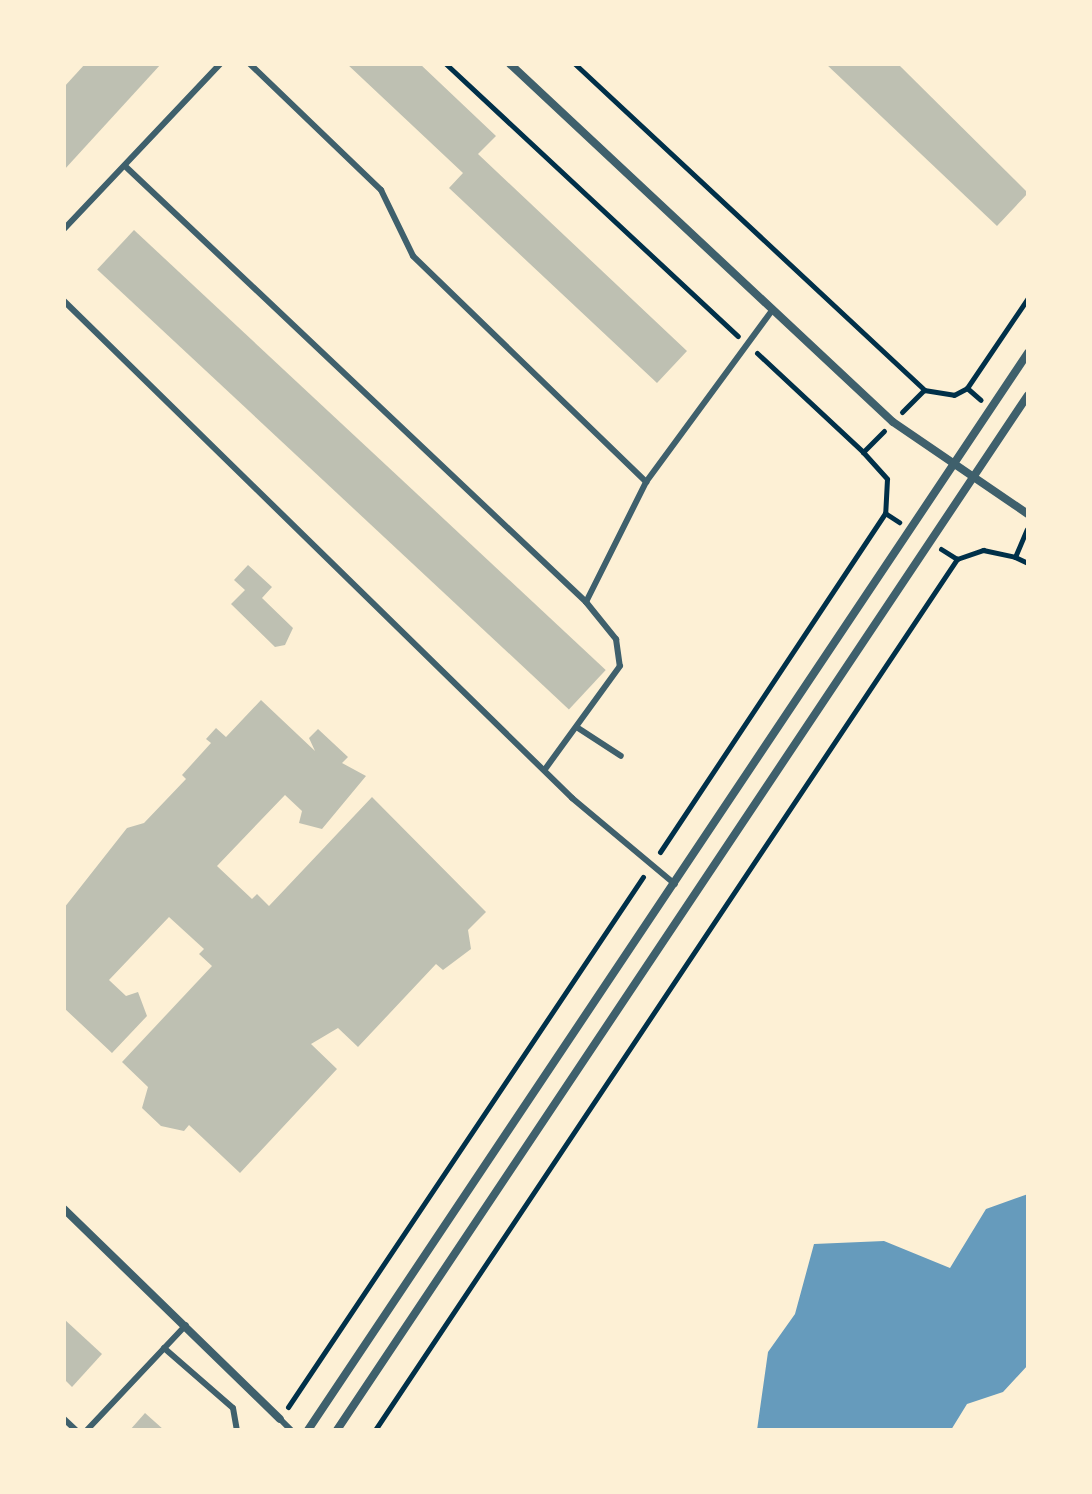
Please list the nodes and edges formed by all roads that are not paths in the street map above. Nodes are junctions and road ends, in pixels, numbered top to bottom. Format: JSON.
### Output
{"nodes":[{"id":1,"x":220,"y":64,"type":"edge"},
{"id":2,"x":250,"y":64,"type":"edge"},
{"id":3,"x":510,"y":64,"type":"edge"},
{"id":4,"x":125,"y":166,"type":"junction"},
{"id":5,"x":64,"y":229,"type":"edge"},
{"id":6,"x":64,"y":301,"type":"edge"},
{"id":7,"x":771,"y":312,"type":"junction"},
{"id":8,"x":1028,"y":353,"type":"edge"},
{"id":9,"x":1028,"y":395,"type":"edge"},
{"id":10,"x":952,"y":467,"type":"junction"},
{"id":11,"x":971,"y":481,"type":"junction"},
{"id":12,"x":646,"y":482,"type":"junction"},
{"id":13,"x":1028,"y":514,"type":"edge"},
{"id":14,"x":586,"y":602,"type":"junction"},
{"id":15,"x":578,"y":728,"type":"junction"},
{"id":16,"x":621,"y":756,"type":"dead end"},
{"id":17,"x":546,"y":768,"type":"junction"},
{"id":18,"x":675,"y":884,"type":"junction"},
{"id":19,"x":64,"y":1209,"type":"edge"},
{"id":20,"x":186,"y":1325,"type":"junction"},
{"id":21,"x":164,"y":1348,"type":"junction"},
{"id":22,"x":64,"y":1419,"type":"edge"},
{"id":23,"x":280,"y":1419,"type":"joint"},
{"id":24,"x":76,"y":1430,"type":"edge"},
{"id":25,"x":87,"y":1430,"type":"edge"},
{"id":26,"x":237,"y":1430,"type":"edge"},
{"id":27,"x":291,"y":1430,"type":"edge"},
{"id":28,"x":308,"y":1430,"type":"edge"},
{"id":29,"x":337,"y":1430,"type":"edge"}],
"edges":[{"from":1,"to":4,"type":"lane"},
{"from":2,"to":12,"type":"lane"},
{"from":3,"to":7,"type":"street"},
{"from":4,"to":5,"type":"lane"},
{"from":4,"to":14,"type":"lane"},
{"from":6,"to":17,"type":"lane"},
{"from":7,"to":10,"type":"street"},
{"from":7,"to":12,"type":"lane"},
{"from":8,"to":10,"type":"street"},
{"from":9,"to":11,"type":"street"},
{"from":10,"to":11,"type":"street"},
{"from":10,"to":18,"type":"street"},
{"from":11,"to":13,"type":"street"},
{"from":11,"to":29,"type":"street"},
{"from":12,"to":14,"type":"lane"},
{"from":14,"to":15,"type":"lane"},
{"from":15,"to":16,"type":"lane"},
{"from":15,"to":17,"type":"lane"},
{"from":17,"to":18,"type":"lane"},
{"from":18,"to":28,"type":"street"},
{"from":19,"to":20,"type":"street"},
{"from":20,"to":21,"type":"lane"},
{"from":20,"to":23,"type":"street"},
{"from":21,"to":25,"type":"lane"},
{"from":21,"to":26,"type":"lane"},
{"from":22,"to":24,"type":"lane"},
{"from":23,"to":27,"type":"lane"}]}
